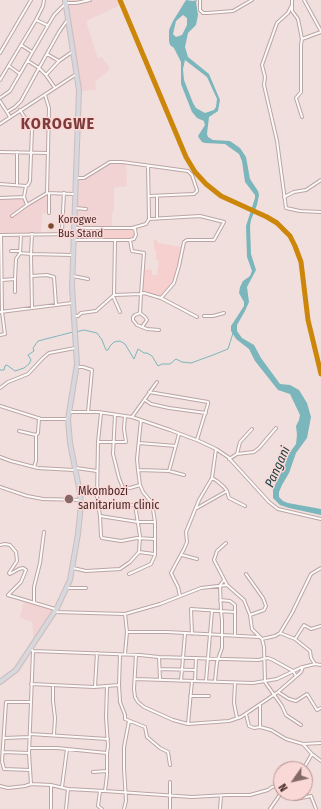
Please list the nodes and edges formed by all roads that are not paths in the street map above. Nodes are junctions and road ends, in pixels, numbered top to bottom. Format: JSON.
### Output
{"nodes":[{"id":1,"x":31,"y":0,"type":"edge"},
{"id":2,"x":44,"y":0,"type":"edge"},
{"id":3,"x":90,"y":0,"type":"edge"},
{"id":4,"x":200,"y":0,"type":"edge"},
{"id":5,"x":252,"y":0,"type":"edge"},
{"id":6,"x":292,"y":0,"type":"edge"},
{"id":7,"x":304,"y":0,"type":"edge"},
{"id":8,"x":66,"y":1,"type":"edge"},
{"id":9,"x":292,"y":5,"type":"junction"},
{"id":10,"x":68,"y":18,"type":"junction"},
{"id":11,"x":36,"y":20,"type":"junction"},
{"id":12,"x":47,"y":25,"type":"junction"},
{"id":13,"x":321,"y":31,"type":"edge"},
{"id":14,"x":302,"y":38,"type":"junction"},
{"id":15,"x":21,"y":45,"type":"junction"},
{"id":16,"x":33,"y":52,"type":"junction"},
{"id":17,"x":73,"y":52,"type":"junction"},
{"id":18,"x":0,"y":53,"type":"edge"},
{"id":19,"x":47,"y":54,"type":"junction"},
{"id":20,"x":28,"y":61,"type":"junction"},
{"id":21,"x":60,"y":61,"type":"junction"},
{"id":22,"x":9,"y":66,"type":"junction"},
{"id":23,"x":39,"y":68,"type":"junction"},
{"id":24,"x":20,"y":74,"type":"junction"},
{"id":25,"x":46,"y":75,"type":"junction"},
{"id":26,"x":76,"y":75,"type":"junction"},
{"id":27,"x":0,"y":80,"type":"edge"},
{"id":28,"x":55,"y":88,"type":"junction"},
{"id":29,"x":45,"y":95,"type":"junction"},
{"id":30,"x":0,"y":100,"type":"edge"},
{"id":31,"x":20,"y":110,"type":"junction"},
{"id":32,"x":7,"y":112,"type":"junction"},
{"id":33,"x":10,"y":117,"type":"junction"},
{"id":34,"x":302,"y":117,"type":"dead end"},
{"id":35,"x":0,"y":124,"type":"edge"},
{"id":36,"x":0,"y":152,"type":"edge"},
{"id":37,"x":17,"y":152,"type":"junction"},
{"id":38,"x":31,"y":153,"type":"junction"},
{"id":39,"x":48,"y":153,"type":"junction"},
{"id":40,"x":148,"y":166,"type":"junction"},
{"id":41,"x":76,"y":178,"type":"junction"},
{"id":42,"x":321,"y":180,"type":"edge"},
{"id":43,"x":0,"y":184,"type":"edge"},
{"id":44,"x":17,"y":185,"type":"junction"},
{"id":45,"x":26,"y":186,"type":"junction"},
{"id":46,"x":48,"y":193,"type":"junction"},
{"id":47,"x":64,"y":193,"type":"junction"},
{"id":48,"x":75,"y":194,"type":"junction"},
{"id":49,"x":149,"y":196,"type":"junction"},
{"id":50,"x":157,"y":196,"type":"junction"},
{"id":51,"x":24,"y":197,"type":"junction"},
{"id":52,"x":284,"y":197,"type":"junction"},
{"id":53,"x":0,"y":198,"type":"edge"},
{"id":54,"x":27,"y":205,"type":"junction"},
{"id":55,"x":75,"y":208,"type":"junction"},
{"id":56,"x":86,"y":209,"type":"dead end"},
{"id":57,"x":321,"y":212,"type":"edge"},
{"id":58,"x":49,"y":213,"type":"dead end"},
{"id":59,"x":12,"y":216,"type":"dead end"},
{"id":60,"x":157,"y":218,"type":"junction"},
{"id":61,"x":149,"y":219,"type":"junction"},
{"id":62,"x":74,"y":228,"type":"junction"},
{"id":63,"x":132,"y":228,"type":"junction"},
{"id":64,"x":62,"y":230,"type":"dead end"},
{"id":65,"x":32,"y":234,"type":"junction"},
{"id":66,"x":74,"y":234,"type":"junction"},
{"id":67,"x":1,"y":235,"type":"edge"},
{"id":68,"x":21,"y":235,"type":"junction"},
{"id":69,"x":74,"y":240,"type":"junction"},
{"id":70,"x":115,"y":240,"type":"junction"},
{"id":71,"x":130,"y":240,"type":"junction"},
{"id":72,"x":11,"y":251,"type":"dead end"},
{"id":73,"x":20,"y":252,"type":"junction"},
{"id":74,"x":31,"y":254,"type":"junction"},
{"id":75,"x":74,"y":255,"type":"junction"},
{"id":76,"x":31,"y":276,"type":"junction"},
{"id":77,"x":73,"y":276,"type":"junction"},
{"id":78,"x":15,"y":279,"type":"junction"},
{"id":79,"x":88,"y":279,"type":"dead end"},
{"id":80,"x":2,"y":280,"type":"junction"},
{"id":81,"x":15,"y":292,"type":"dead end"},
{"id":82,"x":141,"y":294,"type":"junction"},
{"id":83,"x":114,"y":295,"type":"junction"},
{"id":84,"x":161,"y":298,"type":"junction"},
{"id":85,"x":73,"y":303,"type":"junction"},
{"id":86,"x":56,"y":305,"type":"junction"},
{"id":87,"x":32,"y":308,"type":"junction"},
{"id":88,"x":1,"y":312,"type":"edge"},
{"id":89,"x":120,"y":312,"type":"dead end"},
{"id":90,"x":140,"y":313,"type":"junction"},
{"id":91,"x":224,"y":314,"type":"dead end"},
{"id":92,"x":74,"y":316,"type":"junction"},
{"id":93,"x":204,"y":316,"type":"dead end"},
{"id":94,"x":197,"y":317,"type":"dead end"},
{"id":95,"x":142,"y":327,"type":"junction"},
{"id":96,"x":159,"y":330,"type":"dead end"},
{"id":97,"x":0,"y":335,"type":"edge"},
{"id":98,"x":76,"y":348,"type":"junction"},
{"id":99,"x":77,"y":366,"type":"junction"},
{"id":100,"x":157,"y":382,"type":"dead end"},
{"id":101,"x":0,"y":388,"type":"edge"},
{"id":102,"x":149,"y":392,"type":"junction"},
{"id":103,"x":145,"y":400,"type":"junction"},
{"id":104,"x":0,"y":406,"type":"edge"},
{"id":105,"x":68,"y":412,"type":"junction"},
{"id":106,"x":88,"y":412,"type":"junction"},
{"id":107,"x":101,"y":412,"type":"junction"},
{"id":108,"x":206,"y":413,"type":"junction"},
{"id":109,"x":115,"y":414,"type":"junction"},
{"id":110,"x":125,"y":416,"type":"junction"},
{"id":111,"x":132,"y":417,"type":"junction"},
{"id":112,"x":39,"y":418,"type":"junction"},
{"id":113,"x":68,"y":419,"type":"junction"},
{"id":114,"x":141,"y":420,"type":"junction"},
{"id":115,"x":276,"y":428,"type":"dead end"},
{"id":116,"x":252,"y":429,"type":"dead end"},
{"id":117,"x":19,"y":431,"type":"dead end"},
{"id":118,"x":179,"y":433,"type":"junction"},
{"id":119,"x":36,"y":435,"type":"junction"},
{"id":120,"x":197,"y":440,"type":"junction"},
{"id":121,"x":98,"y":442,"type":"junction"},
{"id":122,"x":114,"y":443,"type":"junction"},
{"id":123,"x":139,"y":443,"type":"junction"},
{"id":124,"x":176,"y":446,"type":"junction"},
{"id":125,"x":216,"y":449,"type":"junction"},
{"id":126,"x":237,"y":454,"type":"junction"},
{"id":127,"x":0,"y":457,"type":"edge"},
{"id":128,"x":229,"y":459,"type":"junction"},
{"id":129,"x":34,"y":467,"type":"junction"},
{"id":130,"x":75,"y":469,"type":"junction"},
{"id":131,"x":138,"y":470,"type":"junction"},
{"id":132,"x":97,"y":471,"type":"junction"},
{"id":133,"x":169,"y":471,"type":"junction"},
{"id":134,"x":184,"y":475,"type":"dead end"},
{"id":135,"x":212,"y":478,"type":"junction"},
{"id":136,"x":140,"y":485,"type":"junction"},
{"id":137,"x":0,"y":487,"type":"edge"},
{"id":138,"x":227,"y":491,"type":"junction"},
{"id":139,"x":80,"y":500,"type":"junction"},
{"id":140,"x":152,"y":503,"type":"junction"},
{"id":141,"x":136,"y":506,"type":"junction"},
{"id":142,"x":245,"y":506,"type":"dead end"},
{"id":143,"x":99,"y":507,"type":"junction"},
{"id":144,"x":196,"y":508,"type":"junction"},
{"id":145,"x":100,"y":516,"type":"junction"},
{"id":146,"x":321,"y":519,"type":"edge"},
{"id":147,"x":138,"y":522,"type":"junction"},
{"id":148,"x":155,"y":522,"type":"junction"},
{"id":149,"x":44,"y":532,"type":"dead end"},
{"id":150,"x":140,"y":539,"type":"junction"},
{"id":151,"x":154,"y":540,"type":"junction"},
{"id":152,"x":226,"y":543,"type":"dead end"},
{"id":153,"x":0,"y":545,"type":"edge"},
{"id":154,"x":139,"y":552,"type":"junction"},
{"id":155,"x":154,"y":554,"type":"junction"},
{"id":156,"x":182,"y":555,"type":"junction"},
{"id":157,"x":197,"y":559,"type":"dead end"},
{"id":158,"x":73,"y":568,"type":"junction"},
{"id":159,"x":321,"y":568,"type":"edge"},
{"id":160,"x":129,"y":574,"type":"dead end"},
{"id":161,"x":246,"y":574,"type":"dead end"},
{"id":162,"x":224,"y":580,"type":"junction"},
{"id":163,"x":220,"y":585,"type":"junction"},
{"id":164,"x":227,"y":585,"type":"junction"},
{"id":165,"x":67,"y":588,"type":"junction"},
{"id":166,"x":86,"y":588,"type":"dead end"},
{"id":167,"x":180,"y":596,"type":"junction"},
{"id":168,"x":220,"y":600,"type":"junction"},
{"id":169,"x":34,"y":602,"type":"junction"},
{"id":170,"x":56,"y":610,"type":"junction"},
{"id":171,"x":212,"y":611,"type":"junction"},
{"id":172,"x":221,"y":611,"type":"junction"},
{"id":173,"x":235,"y":612,"type":"junction"},
{"id":174,"x":125,"y":614,"type":"junction"},
{"id":175,"x":250,"y":615,"type":"junction"},
{"id":176,"x":321,"y":626,"type":"edge"},
{"id":177,"x":127,"y":632,"type":"junction"},
{"id":178,"x":280,"y":633,"type":"junction"},
{"id":179,"x":185,"y":634,"type":"junction"},
{"id":180,"x":192,"y":634,"type":"junction"},
{"id":181,"x":210,"y":634,"type":"junction"},
{"id":182,"x":222,"y":634,"type":"junction"},
{"id":183,"x":235,"y":635,"type":"junction"},
{"id":184,"x":259,"y":637,"type":"junction"},
{"id":185,"x":262,"y":639,"type":"junction"},
{"id":186,"x":295,"y":639,"type":"junction"},
{"id":187,"x":32,"y":650,"type":"junction"},
{"id":188,"x":96,"y":654,"type":"junction"},
{"id":189,"x":125,"y":654,"type":"junction"},
{"id":190,"x":120,"y":655,"type":"junction"},
{"id":191,"x":136,"y":655,"type":"junction"},
{"id":192,"x":159,"y":657,"type":"junction"},
{"id":193,"x":182,"y":657,"type":"junction"},
{"id":194,"x":196,"y":658,"type":"junction"},
{"id":195,"x":208,"y":658,"type":"junction"},
{"id":196,"x":218,"y":658,"type":"junction"},
{"id":197,"x":265,"y":659,"type":"junction"},
{"id":198,"x":315,"y":664,"type":"junction"},
{"id":199,"x":321,"y":665,"type":"edge"},
{"id":200,"x":303,"y":667,"type":"junction"},
{"id":201,"x":160,"y":669,"type":"junction"},
{"id":202,"x":181,"y":669,"type":"junction"},
{"id":203,"x":195,"y":670,"type":"junction"},
{"id":204,"x":293,"y":671,"type":"junction"},
{"id":205,"x":296,"y":676,"type":"junction"},
{"id":206,"x":135,"y":679,"type":"junction"},
{"id":207,"x":160,"y":680,"type":"junction"},
{"id":208,"x":180,"y":681,"type":"junction"},
{"id":209,"x":193,"y":681,"type":"junction"},
{"id":210,"x":206,"y":681,"type":"junction"},
{"id":211,"x":215,"y":681,"type":"junction"},
{"id":212,"x":0,"y":682,"type":"edge"},
{"id":213,"x":265,"y":682,"type":"junction"},
{"id":214,"x":235,"y":683,"type":"junction"},
{"id":215,"x":32,"y":684,"type":"junction"},
{"id":216,"x":119,"y":685,"type":"junction"},
{"id":217,"x":53,"y":686,"type":"junction"},
{"id":218,"x":95,"y":687,"type":"junction"},
{"id":219,"x":107,"y":687,"type":"junction"},
{"id":220,"x":278,"y":692,"type":"junction"},
{"id":221,"x":274,"y":695,"type":"junction"},
{"id":222,"x":190,"y":696,"type":"junction"},
{"id":223,"x":209,"y":696,"type":"dead end"},
{"id":224,"x":31,"y":702,"type":"junction"},
{"id":225,"x":260,"y":705,"type":"junction"},
{"id":226,"x":321,"y":708,"type":"edge"},
{"id":227,"x":246,"y":714,"type":"junction"},
{"id":228,"x":236,"y":718,"type":"junction"},
{"id":229,"x":129,"y":721,"type":"junction"},
{"id":230,"x":188,"y":724,"type":"junction"},
{"id":231,"x":301,"y":725,"type":"dead end"},
{"id":232,"x":260,"y":727,"type":"junction"},
{"id":233,"x":30,"y":735,"type":"junction"},
{"id":234,"x":54,"y":735,"type":"junction"},
{"id":235,"x":4,"y":738,"type":"junction"},
{"id":236,"x":108,"y":739,"type":"junction"},
{"id":237,"x":321,"y":743,"type":"edge"},
{"id":238,"x":303,"y":744,"type":"junction"},
{"id":239,"x":1,"y":746,"type":"edge"},
{"id":240,"x":30,"y":748,"type":"junction"},
{"id":241,"x":67,"y":749,"type":"junction"},
{"id":242,"x":3,"y":752,"type":"junction"},
{"id":243,"x":29,"y":753,"type":"junction"},
{"id":244,"x":107,"y":753,"type":"junction"},
{"id":245,"x":312,"y":754,"type":"junction"},
{"id":246,"x":1,"y":761,"type":"edge"},
{"id":247,"x":308,"y":761,"type":"edge"},
{"id":248,"x":321,"y":761,"type":"edge"},
{"id":249,"x":170,"y":765,"type":"dead end"},
{"id":250,"x":30,"y":770,"type":"junction"},
{"id":251,"x":107,"y":771,"type":"junction"},
{"id":252,"x":93,"y":772,"type":"dead end"},
{"id":253,"x":170,"y":782,"type":"dead end"},
{"id":254,"x":31,"y":784,"type":"junction"},
{"id":255,"x":51,"y":785,"type":"junction"},
{"id":256,"x":0,"y":786,"type":"edge"},
{"id":257,"x":62,"y":787,"type":"junction"},
{"id":258,"x":273,"y":787,"type":"edge"},
{"id":259,"x":68,"y":789,"type":"junction"},
{"id":260,"x":100,"y":791,"type":"junction"},
{"id":261,"x":105,"y":791,"type":"junction"},
{"id":262,"x":125,"y":793,"type":"junction"},
{"id":263,"x":171,"y":796,"type":"junction"},
{"id":264,"x":221,"y":796,"type":"junction"},
{"id":265,"x":51,"y":809,"type":"edge"},
{"id":266,"x":66,"y":809,"type":"edge"},
{"id":267,"x":102,"y":809,"type":"edge"},
{"id":268,"x":124,"y":809,"type":"edge"},
{"id":269,"x":170,"y":809,"type":"edge"},
{"id":270,"x":220,"y":809,"type":"edge"}],
"edges":[{"from":1,"to":18,"type":"street"},
{"from":2,"to":11,"type":"street"},
{"from":3,"to":8,"type":"street"},
{"from":4,"to":5,"type":"street"},
{"from":6,"to":9,"type":"street"},
{"from":7,"to":13,"type":"street"},
{"from":8,"to":10,"type":"highway"},
{"from":8,"to":12,"type":"street"},
{"from":9,"to":14,"type":"street"},
{"from":9,"to":52,"type":"street"},
{"from":10,"to":17,"type":"highway"},
{"from":10,"to":19,"type":"street"},
{"from":11,"to":12,"type":"street"},
{"from":11,"to":15,"type":"street"},
{"from":12,"to":16,"type":"street"},
{"from":13,"to":14,"type":"street"},
{"from":14,"to":34,"type":"street"},
{"from":15,"to":16,"type":"street"},
{"from":15,"to":22,"type":"street"},
{"from":16,"to":20,"type":"street"},
{"from":17,"to":21,"type":"street"},
{"from":17,"to":26,"type":"highway"},
{"from":19,"to":21,"type":"street"},
{"from":19,"to":23,"type":"street"},
{"from":20,"to":23,"type":"street"},
{"from":20,"to":24,"type":"street"},
{"from":21,"to":25,"type":"street"},
{"from":22,"to":24,"type":"street"},
{"from":22,"to":27,"type":"street"},
{"from":23,"to":25,"type":"street"},
{"from":23,"to":32,"type":"street"},
{"from":24,"to":30,"type":"street"},
{"from":25,"to":28,"type":"street"},
{"from":26,"to":28,"type":"street"},
{"from":26,"to":41,"type":"highway"},
{"from":28,"to":29,"type":"street"},
{"from":29,"to":31,"type":"street"},
{"from":29,"to":39,"type":"street"},
{"from":30,"to":32,"type":"street"},
{"from":31,"to":33,"type":"street"},
{"from":31,"to":38,"type":"street"},
{"from":32,"to":33,"type":"street"},
{"from":33,"to":35,"type":"street"},
{"from":36,"to":37,"type":"street"},
{"from":37,"to":38,"type":"street"},
{"from":37,"to":44,"type":"street"},
{"from":38,"to":39,"type":"street"},
{"from":38,"to":45,"type":"street"},
{"from":39,"to":46,"type":"street"},
{"from":40,"to":41,"type":"street"},
{"from":40,"to":49,"type":"street"},
{"from":40,"to":50,"type":"street"},
{"from":41,"to":48,"type":"highway"},
{"from":42,"to":52,"type":"street"},
{"from":43,"to":44,"type":"street"},
{"from":44,"to":45,"type":"street"},
{"from":45,"to":51,"type":"street"},
{"from":46,"to":47,"type":"street"},
{"from":46,"to":54,"type":"street"},
{"from":46,"to":58,"type":"street"},
{"from":47,"to":48,"type":"street"},
{"from":47,"to":64,"type":"street"},
{"from":48,"to":55,"type":"highway"},
{"from":49,"to":50,"type":"street"},
{"from":49,"to":61,"type":"street"},
{"from":50,"to":60,"type":"street"},
{"from":51,"to":53,"type":"street"},
{"from":51,"to":54,"type":"street"},
{"from":52,"to":57,"type":"street"},
{"from":54,"to":59,"type":"street"},
{"from":55,"to":56,"type":"street"},
{"from":55,"to":62,"type":"highway"},
{"from":60,"to":61,"type":"street"},
{"from":60,"to":84,"type":"street"},
{"from":61,"to":63,"type":"street"},
{"from":62,"to":63,"type":"street"},
{"from":62,"to":66,"type":"highway"},
{"from":63,"to":71,"type":"street"},
{"from":65,"to":66,"type":"street"},
{"from":65,"to":68,"type":"street"},
{"from":65,"to":74,"type":"street"},
{"from":66,"to":69,"type":"highway"},
{"from":67,"to":68,"type":"street"},
{"from":67,"to":80,"type":"street"},
{"from":68,"to":73,"type":"street"},
{"from":69,"to":70,"type":"street"},
{"from":69,"to":75,"type":"highway"},
{"from":70,"to":71,"type":"street"},
{"from":70,"to":83,"type":"street"},
{"from":71,"to":82,"type":"street"},
{"from":72,"to":73,"type":"street"},
{"from":73,"to":74,"type":"street"},
{"from":73,"to":78,"type":"street"},
{"from":74,"to":75,"type":"street"},
{"from":74,"to":76,"type":"street"},
{"from":75,"to":77,"type":"highway"},
{"from":76,"to":86,"type":"street"},
{"from":76,"to":87,"type":"street"},
{"from":77,"to":79,"type":"street"},
{"from":77,"to":85,"type":"highway"},
{"from":78,"to":80,"type":"street"},
{"from":78,"to":81,"type":"street"},
{"from":80,"to":88,"type":"street"},
{"from":82,"to":83,"type":"street"},
{"from":82,"to":84,"type":"street"},
{"from":82,"to":90,"type":"street"},
{"from":83,"to":89,"type":"street"},
{"from":83,"to":92,"type":"street"},
{"from":84,"to":94,"type":"street"},
{"from":85,"to":86,"type":"street"},
{"from":85,"to":92,"type":"highway"},
{"from":86,"to":87,"type":"street"},
{"from":87,"to":88,"type":"street"},
{"from":88,"to":97,"type":"street"},
{"from":90,"to":95,"type":"street"},
{"from":90,"to":95,"type":"street"},
{"from":91,"to":93,"type":"street"},
{"from":92,"to":98,"type":"highway"},
{"from":95,"to":96,"type":"street"},
{"from":98,"to":99,"type":"highway"},
{"from":98,"to":101,"type":"street"},
{"from":99,"to":105,"type":"highway"},
{"from":99,"to":106,"type":"street"},
{"from":100,"to":102,"type":"street"},
{"from":102,"to":103,"type":"street"},
{"from":102,"to":108,"type":"street"},
{"from":103,"to":108,"type":"street"},
{"from":103,"to":111,"type":"street"},
{"from":104,"to":112,"type":"street"},
{"from":105,"to":106,"type":"street"},
{"from":105,"to":113,"type":"highway"},
{"from":106,"to":107,"type":"street"},
{"from":107,"to":109,"type":"street"},
{"from":107,"to":121,"type":"street"},
{"from":108,"to":120,"type":"street"},
{"from":109,"to":110,"type":"street"},
{"from":109,"to":122,"type":"street"},
{"from":110,"to":111,"type":"street"},
{"from":110,"to":122,"type":"street"},
{"from":111,"to":114,"type":"street"},
{"from":112,"to":113,"type":"street"},
{"from":112,"to":119,"type":"street"},
{"from":113,"to":130,"type":"highway"},
{"from":114,"to":118,"type":"street"},
{"from":114,"to":123,"type":"street"},
{"from":115,"to":126,"type":"street"},
{"from":116,"to":126,"type":"street"},
{"from":117,"to":119,"type":"street"},
{"from":118,"to":120,"type":"street"},
{"from":118,"to":124,"type":"street"},
{"from":119,"to":129,"type":"street"},
{"from":120,"to":125,"type":"street"},
{"from":121,"to":122,"type":"street"},
{"from":121,"to":132,"type":"street"},
{"from":122,"to":136,"type":"street"},
{"from":123,"to":124,"type":"street"},
{"from":123,"to":131,"type":"street"},
{"from":124,"to":133,"type":"street"},
{"from":125,"to":128,"type":"street"},
{"from":125,"to":135,"type":"street"},
{"from":126,"to":128,"type":"street"},
{"from":127,"to":129,"type":"street"},
{"from":128,"to":146,"type":"street"},
{"from":129,"to":130,"type":"street"},
{"from":130,"to":132,"type":"street"},
{"from":130,"to":139,"type":"highway"},
{"from":131,"to":133,"type":"street"},
{"from":131,"to":136,"type":"street"},
{"from":132,"to":143,"type":"street"},
{"from":133,"to":134,"type":"street"},
{"from":135,"to":138,"type":"street"},
{"from":135,"to":144,"type":"street"},
{"from":136,"to":140,"type":"street"},
{"from":137,"to":139,"type":"street"},
{"from":138,"to":142,"type":"street"},
{"from":138,"to":144,"type":"street"},
{"from":139,"to":158,"type":"highway"},
{"from":140,"to":141,"type":"street"},
{"from":140,"to":148,"type":"street"},
{"from":141,"to":143,"type":"street"},
{"from":141,"to":147,"type":"street"},
{"from":143,"to":145,"type":"street"},
{"from":144,"to":156,"type":"street"},
{"from":145,"to":147,"type":"street"},
{"from":145,"to":150,"type":"street"},
{"from":147,"to":148,"type":"street"},
{"from":147,"to":150,"type":"street"},
{"from":148,"to":151,"type":"street"},
{"from":149,"to":169,"type":"street"},
{"from":150,"to":151,"type":"street"},
{"from":150,"to":154,"type":"street"},
{"from":151,"to":155,"type":"street"},
{"from":152,"to":162,"type":"street"},
{"from":153,"to":169,"type":"street"},
{"from":154,"to":155,"type":"street"},
{"from":154,"to":158,"type":"street"},
{"from":155,"to":160,"type":"street"},
{"from":156,"to":157,"type":"street"},
{"from":156,"to":167,"type":"street"},
{"from":158,"to":165,"type":"highway"},
{"from":159,"to":178,"type":"street"},
{"from":161,"to":175,"type":"street"},
{"from":162,"to":163,"type":"street"},
{"from":162,"to":164,"type":"street"},
{"from":163,"to":164,"type":"street"},
{"from":163,"to":167,"type":"street"},
{"from":163,"to":168,"type":"street"},
{"from":164,"to":175,"type":"street"},
{"from":165,"to":166,"type":"street"},
{"from":165,"to":170,"type":"highway"},
{"from":167,"to":174,"type":"street"},
{"from":168,"to":172,"type":"street"},
{"from":168,"to":173,"type":"street"},
{"from":169,"to":170,"type":"street"},
{"from":170,"to":174,"type":"street"},
{"from":170,"to":187,"type":"highway"},
{"from":171,"to":172,"type":"street"},
{"from":171,"to":180,"type":"street"},
{"from":171,"to":181,"type":"street"},
{"from":172,"to":173,"type":"street"},
{"from":172,"to":182,"type":"street"},
{"from":173,"to":183,"type":"street"},
{"from":174,"to":177,"type":"street"},
{"from":175,"to":184,"type":"street"},
{"from":176,"to":186,"type":"street"},
{"from":177,"to":179,"type":"street"},
{"from":177,"to":189,"type":"street"},
{"from":178,"to":185,"type":"street"},
{"from":178,"to":186,"type":"street"},
{"from":179,"to":180,"type":"street"},
{"from":179,"to":193,"type":"street"},
{"from":180,"to":181,"type":"street"},
{"from":181,"to":182,"type":"street"},
{"from":181,"to":195,"type":"street"},
{"from":182,"to":183,"type":"street"},
{"from":182,"to":196,"type":"street"},
{"from":183,"to":184,"type":"street"},
{"from":184,"to":185,"type":"street"},
{"from":185,"to":197,"type":"street"},
{"from":186,"to":198,"type":"street"},
{"from":187,"to":188,"type":"street"},
{"from":187,"to":212,"type":"highway"},
{"from":187,"to":215,"type":"street"},
{"from":188,"to":190,"type":"street"},
{"from":188,"to":218,"type":"street"},
{"from":189,"to":190,"type":"street"},
{"from":189,"to":191,"type":"street"},
{"from":190,"to":216,"type":"street"},
{"from":191,"to":192,"type":"street"},
{"from":191,"to":206,"type":"street"},
{"from":192,"to":193,"type":"street"},
{"from":192,"to":201,"type":"street"},
{"from":193,"to":194,"type":"street"},
{"from":193,"to":202,"type":"street"},
{"from":194,"to":195,"type":"street"},
{"from":194,"to":203,"type":"street"},
{"from":195,"to":196,"type":"street"},
{"from":195,"to":210,"type":"street"},
{"from":196,"to":197,"type":"street"},
{"from":196,"to":211,"type":"street"},
{"from":197,"to":204,"type":"street"},
{"from":197,"to":213,"type":"street"},
{"from":198,"to":199,"type":"street"},
{"from":198,"to":200,"type":"street"},
{"from":200,"to":204,"type":"street"},
{"from":200,"to":205,"type":"street"},
{"from":201,"to":202,"type":"street"},
{"from":201,"to":207,"type":"street"},
{"from":202,"to":203,"type":"street"},
{"from":202,"to":208,"type":"street"},
{"from":203,"to":209,"type":"street"},
{"from":204,"to":205,"type":"street"},
{"from":204,"to":213,"type":"street"},
{"from":205,"to":220,"type":"street"},
{"from":206,"to":207,"type":"street"},
{"from":206,"to":230,"type":"street"},
{"from":207,"to":208,"type":"street"},
{"from":208,"to":209,"type":"street"},
{"from":209,"to":210,"type":"street"},
{"from":209,"to":222,"type":"street"},
{"from":210,"to":211,"type":"street"},
{"from":211,"to":214,"type":"street"},
{"from":213,"to":214,"type":"street"},
{"from":213,"to":221,"type":"street"},
{"from":214,"to":228,"type":"street"},
{"from":215,"to":217,"type":"street"},
{"from":215,"to":224,"type":"street"},
{"from":216,"to":219,"type":"street"},
{"from":216,"to":229,"type":"street"},
{"from":217,"to":218,"type":"street"},
{"from":217,"to":234,"type":"street"},
{"from":218,"to":219,"type":"street"},
{"from":219,"to":236,"type":"street"},
{"from":220,"to":221,"type":"street"},
{"from":220,"to":226,"type":"street"},
{"from":221,"to":225,"type":"street"},
{"from":221,"to":231,"type":"street"},
{"from":222,"to":223,"type":"street"},
{"from":222,"to":230,"type":"street"},
{"from":224,"to":233,"type":"street"},
{"from":224,"to":235,"type":"street"},
{"from":225,"to":227,"type":"street"},
{"from":225,"to":232,"type":"street"},
{"from":227,"to":228,"type":"street"},
{"from":227,"to":232,"type":"street"},
{"from":228,"to":230,"type":"street"},
{"from":229,"to":249,"type":"street"},
{"from":229,"to":262,"type":"street"},
{"from":232,"to":238,"type":"street"},
{"from":233,"to":234,"type":"street"},
{"from":233,"to":235,"type":"street"},
{"from":233,"to":240,"type":"street"},
{"from":234,"to":236,"type":"street"},
{"from":235,"to":239,"type":"street"},
{"from":236,"to":244,"type":"street"},
{"from":237,"to":238,"type":"street"},
{"from":238,"to":245,"type":"street"},
{"from":239,"to":242,"type":"street"},
{"from":240,"to":241,"type":"street"},
{"from":240,"to":243,"type":"street"},
{"from":241,"to":244,"type":"street"},
{"from":241,"to":257,"type":"street"},
{"from":242,"to":243,"type":"street"},
{"from":242,"to":246,"type":"street"},
{"from":243,"to":250,"type":"street"},
{"from":244,"to":251,"type":"street"},
{"from":245,"to":247,"type":"street"},
{"from":245,"to":248,"type":"street"},
{"from":246,"to":250,"type":"street"},
{"from":250,"to":254,"type":"street"},
{"from":251,"to":252,"type":"street"},
{"from":251,"to":261,"type":"street"},
{"from":253,"to":263,"type":"street"},
{"from":254,"to":255,"type":"street"},
{"from":254,"to":256,"type":"street"},
{"from":255,"to":257,"type":"street"},
{"from":255,"to":265,"type":"street"},
{"from":257,"to":259,"type":"street"},
{"from":258,"to":264,"type":"street"},
{"from":259,"to":260,"type":"street"},
{"from":259,"to":266,"type":"street"},
{"from":260,"to":261,"type":"street"},
{"from":260,"to":267,"type":"street"},
{"from":261,"to":262,"type":"street"},
{"from":262,"to":263,"type":"street"},
{"from":262,"to":268,"type":"street"},
{"from":263,"to":264,"type":"street"},
{"from":263,"to":269,"type":"street"},
{"from":264,"to":270,"type":"street"}]}
